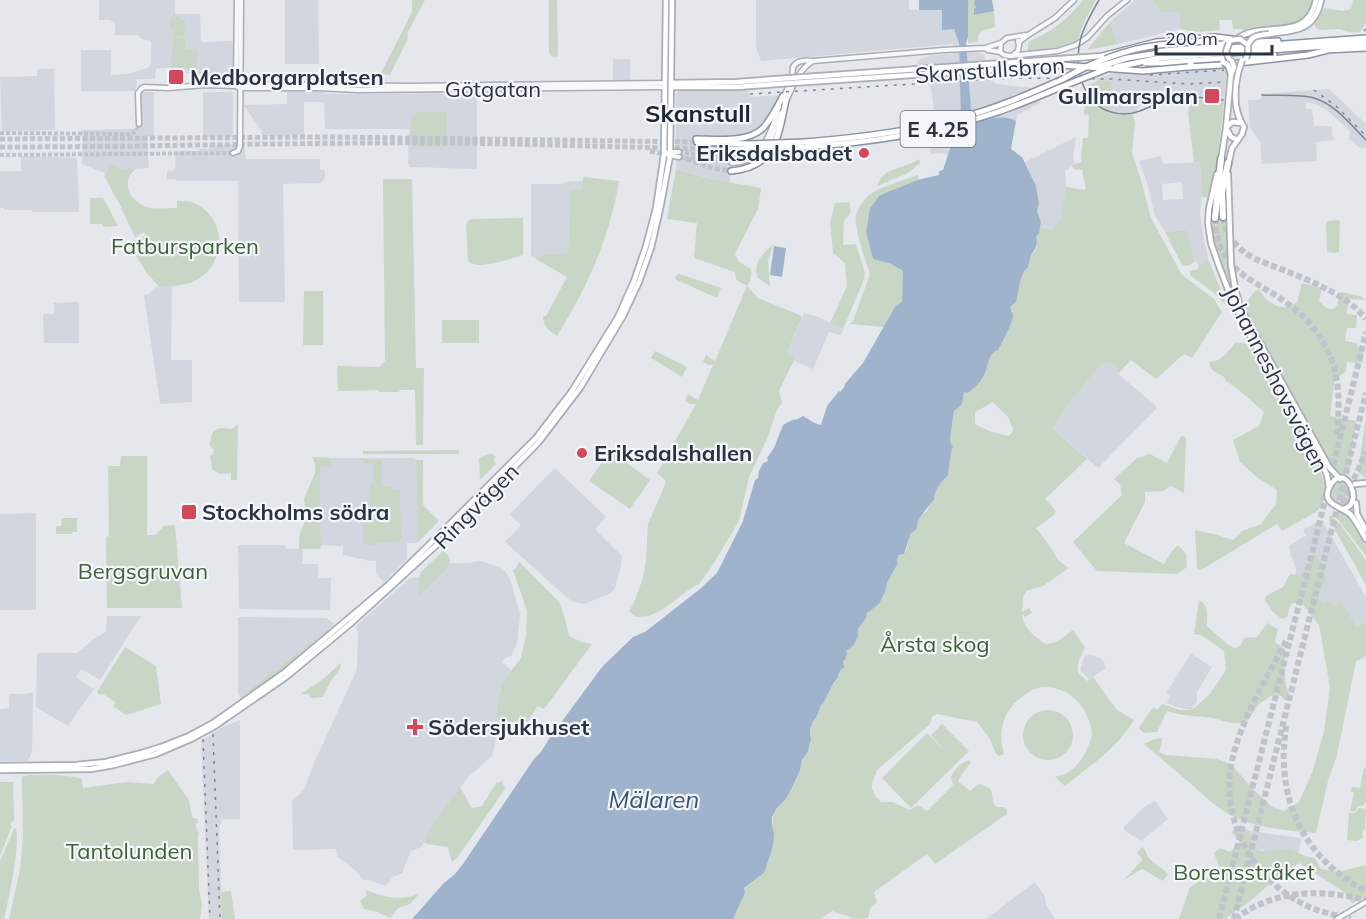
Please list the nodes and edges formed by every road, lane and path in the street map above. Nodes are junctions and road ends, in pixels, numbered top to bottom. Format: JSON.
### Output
{"nodes":[{"id":1,"x":239,"y":0,"type":"edge"},
{"id":2,"x":1074,"y":0,"type":"edge"},
{"id":3,"x":1127,"y":0,"type":"edge"},
{"id":4,"x":1318,"y":0,"type":"edge"},
{"id":5,"x":669,"y":3,"type":"edge"},
{"id":6,"x":1269,"y":32,"type":"junction"},
{"id":7,"x":1028,"y":35,"type":"junction"},
{"id":8,"x":1014,"y":38,"type":"junction"},
{"id":9,"x":1366,"y":38,"type":"edge"},
{"id":10,"x":1233,"y":40,"type":"junction"},
{"id":11,"x":1307,"y":42,"type":"junction"},
{"id":12,"x":1001,"y":43,"type":"junction"},
{"id":13,"x":1019,"y":45,"type":"junction"},
{"id":14,"x":1248,"y":45,"type":"junction"},
{"id":15,"x":1366,"y":46,"type":"edge"},
{"id":16,"x":985,"y":48,"type":"junction"},
{"id":17,"x":1328,"y":50,"type":"junction"},
{"id":18,"x":1000,"y":52,"type":"junction"},
{"id":19,"x":1035,"y":54,"type":"junction"},
{"id":20,"x":1013,"y":55,"type":"junction"},
{"id":21,"x":1102,"y":56,"type":"junction"},
{"id":22,"x":1159,"y":56,"type":"junction"},
{"id":23,"x":1244,"y":59,"type":"junction"},
{"id":24,"x":1231,"y":60,"type":"junction"},
{"id":25,"x":816,"y":61,"type":"junction"},
{"id":26,"x":797,"y":63,"type":"junction"},
{"id":27,"x":1060,"y":65,"type":"junction"},
{"id":28,"x":793,"y":67,"type":"junction"},
{"id":29,"x":802,"y":70,"type":"junction"},
{"id":30,"x":1231,"y":74,"type":"junction"},
{"id":31,"x":776,"y":82,"type":"junction"},
{"id":32,"x":1064,"y":82,"type":"junction"},
{"id":33,"x":751,"y":84,"type":"joint"},
{"id":34,"x":668,"y":85,"type":"junction"},
{"id":35,"x":239,"y":86,"type":"junction"},
{"id":36,"x":785,"y":98,"type":"junction"},
{"id":37,"x":1242,"y":123,"type":"junction"},
{"id":38,"x":139,"y":124,"type":"dead end"},
{"id":39,"x":1226,"y":128,"type":"junction"},
{"id":40,"x":1238,"y":140,"type":"junction"},
{"id":41,"x":749,"y":147,"type":"junction"},
{"id":42,"x":732,"y":149,"type":"tunnel mouth"},
{"id":43,"x":233,"y":153,"type":"dead end"},
{"id":44,"x":664,"y":154,"type":"junction"},
{"id":45,"x":670,"y":154,"type":"junction"},
{"id":46,"x":679,"y":154,"type":"tunnel mouth"},
{"id":47,"x":732,"y":161,"type":"tunnel mouth"},
{"id":48,"x":1224,"y":161,"type":"junction"},
{"id":49,"x":731,"y":171,"type":"tunnel mouth"},
{"id":50,"x":1223,"y":217,"type":"tunnel mouth"},
{"id":51,"x":1215,"y":218,"type":"tunnel mouth"},
{"id":52,"x":1340,"y":478,"type":"junction"},
{"id":53,"x":1366,"y":483,"type":"edge"},
{"id":54,"x":1355,"y":484,"type":"junction"},
{"id":55,"x":1329,"y":487,"type":"junction"},
{"id":56,"x":1356,"y":503,"type":"junction"},
{"id":57,"x":1343,"y":509,"type":"junction"},
{"id":58,"x":1366,"y":530,"type":"edge"},
{"id":59,"x":1366,"y":539,"type":"edge"},
{"id":60,"x":0,"y":766,"type":"edge"},
{"id":61,"x":48,"y":768,"type":"junction"},
{"id":62,"x":74,"y":768,"type":"junction"},
{"id":63,"x":0,"y":770,"type":"edge"},
{"id":64,"x":1366,"y":902,"type":"edge"},
{"id":65,"x":1337,"y":919,"type":"edge"}],
"edges":[{"from":1,"to":35,"type":"street"},
{"from":2,"to":7,"type":"street"},
{"from":3,"to":19,"type":"street"},
{"from":4,"to":6,"type":"main road"},
{"from":5,"to":34,"type":"main road","name":"Ringvägen"},
{"from":6,"to":10,"type":"main road","name":"Skanstullsbron","bridge":true},
{"from":6,"to":14,"type":"main road","bridge":true},
{"from":7,"to":8,"type":"street"},
{"from":7,"to":13,"type":"street"},
{"from":8,"to":12,"type":"street"},
{"from":8,"to":13,"type":"street"},
{"from":9,"to":11,"type":"highway"},
{"from":10,"to":14,"type":"main road","bridge":true},
{"from":10,"to":21,"type":"main road","name":"Skanstullsbron","bridge":true},
{"from":10,"to":24,"type":"main road","bridge":true},
{"from":10,"to":32,"type":"highway","bridge":true},
{"from":11,"to":21,"type":"highway","bridge":true},
{"from":11,"to":22,"type":"highway"},
{"from":12,"to":16,"type":"street"},
{"from":12,"to":18,"type":"street"},
{"from":13,"to":19,"type":"street"},
{"from":13,"to":20,"type":"street"},
{"from":14,"to":23,"type":"main road","bridge":true},
{"from":15,"to":17,"type":"highway"},
{"from":15,"to":22,"type":"highway"},
{"from":16,"to":18,"type":"street"},
{"from":16,"to":25,"type":"street"},
{"from":17,"to":23,"type":"highway"},
{"from":17,"to":27,"type":"highway","bridge":true},
{"from":18,"to":20,"type":"street"},
{"from":19,"to":20,"type":"street"},
{"from":21,"to":31,"type":"main road","name":"Skanstullsbron","bridge":true},
{"from":22,"to":32,"type":"highway","number":"E 4.25","bridge":true},
{"from":23,"to":24,"type":"main road","bridge":true},
{"from":23,"to":37,"type":"main road","bridge":true},
{"from":24,"to":27,"type":"main road","name":"Skanstullsbron","bridge":true},
{"from":24,"to":30,"type":"main road","name":"Johanneshovsvägen","bridge":true},
{"from":25,"to":26,"type":"street"},
{"from":25,"to":29,"type":"street"},
{"from":26,"to":28,"type":"street"},
{"from":26,"to":29,"type":"street"},
{"from":27,"to":31,"type":"main road","name":"Skanstullsbron","bridge":true},
{"from":28,"to":29,"type":"street"},
{"from":28,"to":36,"type":"street"},
{"from":29,"to":36,"type":"street"},
{"from":30,"to":32,"type":"highway","bridge":true},
{"from":30,"to":39,"type":"main road","name":"Johanneshovsvägen"},
{"from":31,"to":33,"type":"main road","name":"Skanstullsbron"},
{"from":32,"to":41,"type":"highway","number":"E 4.25","bridge":true},
{"from":33,"to":34,"type":"main road","name":"Götgatan"},
{"from":34,"to":35,"type":"street","name":"Götgatan"},
{"from":34,"to":44,"type":"main road","name":"Ringvägen"},
{"from":34,"to":45,"type":"main road","name":"Ringvägen"},
{"from":35,"to":38,"type":"street","name":"Götgatan"},
{"from":35,"to":43,"type":"street"},
{"from":36,"to":41,"type":"highway","number":"E 4.25"},
{"from":36,"to":47,"type":"street"},
{"from":36,"to":49,"type":"highway"},
{"from":37,"to":39,"type":"main road"},
{"from":37,"to":40,"type":"main road"},
{"from":39,"to":40,"type":"main road"},
{"from":39,"to":48,"type":"main road","name":"Johanneshovsvägen"},
{"from":40,"to":48,"type":"main road","name":"Johanneshovsvägen"},
{"from":41,"to":42,"type":"highway","number":"E 4.25"},
{"from":44,"to":45,"type":"street"},
{"from":44,"to":62,"type":"main road","name":"Ringvägen"},
{"from":45,"to":46,"type":"street"},
{"from":45,"to":62,"type":"main road","name":"Ringvägen"},
{"from":48,"to":50,"type":"highway"},
{"from":48,"to":51,"type":"highway"},
{"from":48,"to":52,"type":"main road","name":"Johanneshovsvägen"},
{"from":48,"to":55,"type":"main road","name":"Johanneshovsvägen"},
{"from":52,"to":54,"type":"main road"},
{"from":52,"to":55,"type":"main road"},
{"from":53,"to":54,"type":"main road"},
{"from":54,"to":56,"type":"main road"},
{"from":55,"to":57,"type":"main road"},
{"from":56,"to":57,"type":"main road"},
{"from":56,"to":58,"type":"main road"},
{"from":57,"to":59,"type":"main road"},
{"from":60,"to":61,"type":"main road","name":"Ringvägen"},
{"from":61,"to":62,"type":"main road","name":"Ringvägen"},
{"from":61,"to":63,"type":"main road","name":"Ringvägen"},
{"from":64,"to":65,"type":"street"}]}
